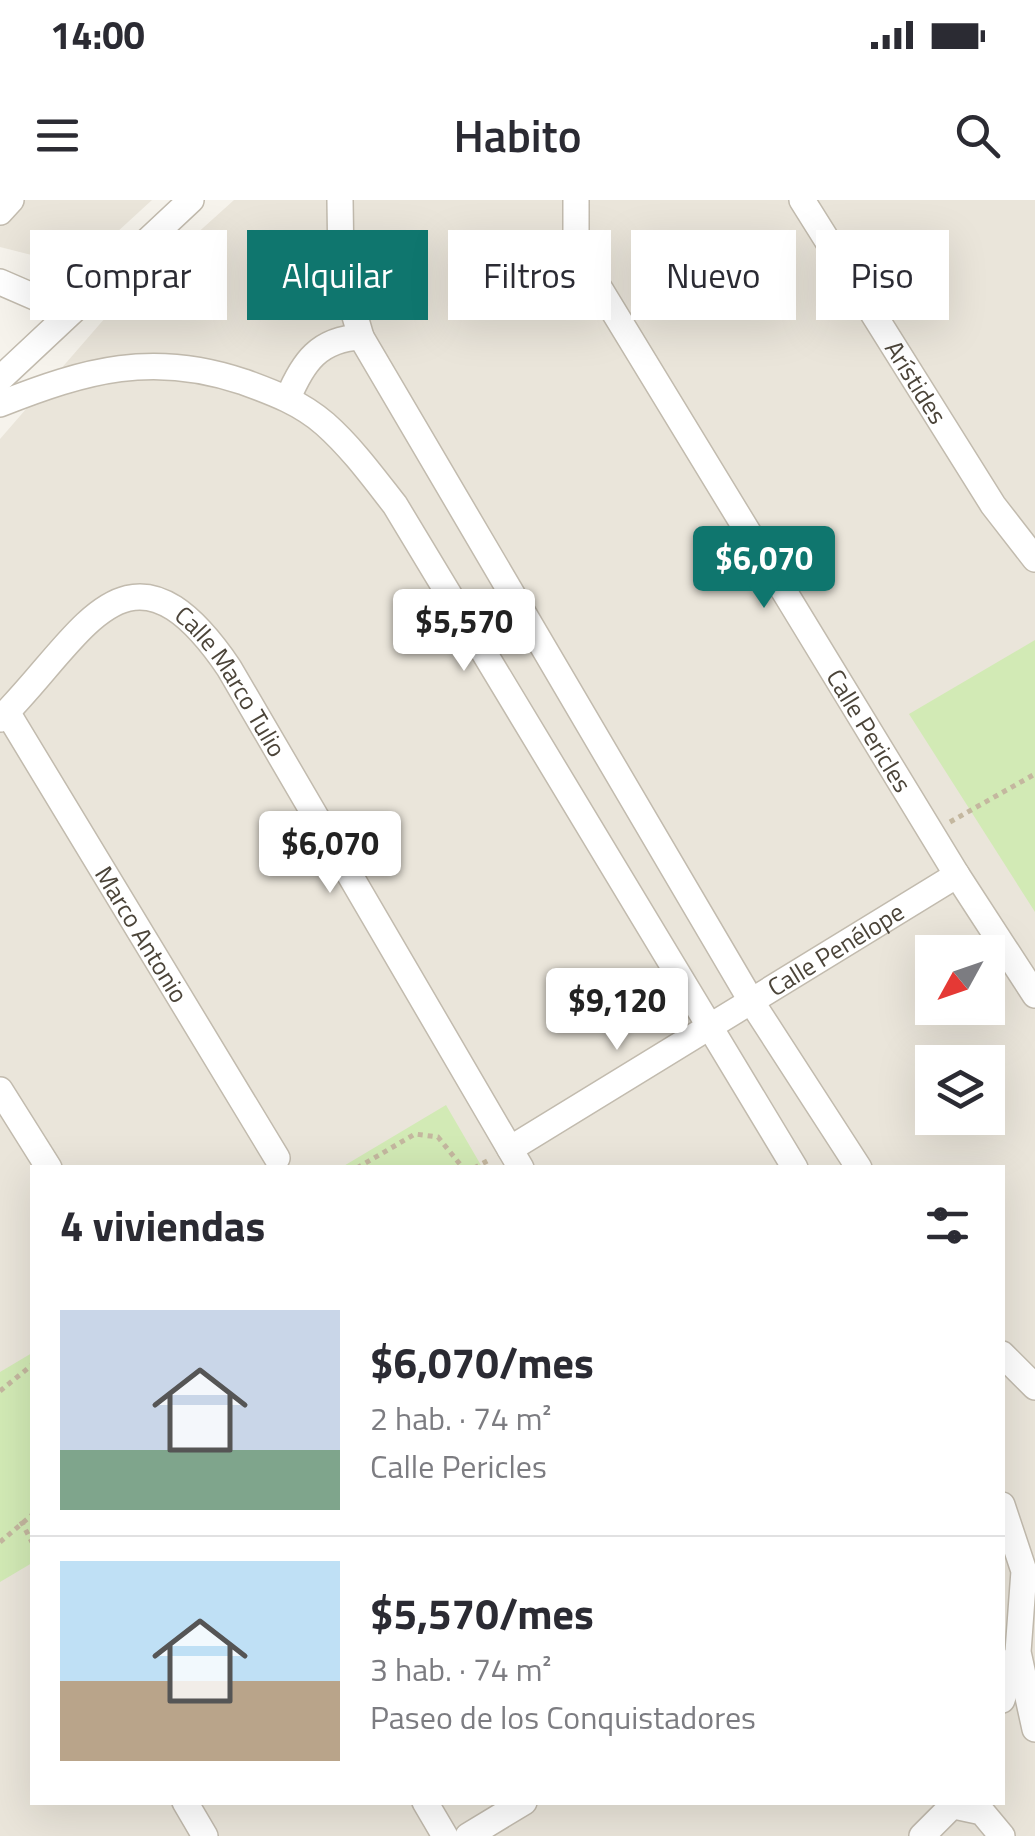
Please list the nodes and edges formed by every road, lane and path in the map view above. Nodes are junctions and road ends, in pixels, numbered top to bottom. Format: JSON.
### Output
{"nodes":[{"id":1,"x":11,"y":200,"type":"edge"},
{"id":2,"x":190,"y":200,"type":"edge"},
{"id":3,"x":340,"y":200,"type":"edge"},
{"id":4,"x":576,"y":200,"type":"edge"},
{"id":5,"x":802,"y":200,"type":"edge"},
{"id":6,"x":0,"y":212,"type":"edge"},
{"id":7,"x":157,"y":230,"type":"edge"},
{"id":8,"x":0,"y":282,"type":"edge"},
{"id":9,"x":30,"y":295,"type":"edge"},
{"id":10,"x":59,"y":320,"type":"edge"},
{"id":11,"x":361,"y":337,"type":"junction"},
{"id":12,"x":0,"y":378,"type":"edge"},
{"id":13,"x":288,"y":398,"type":"junction"},
{"id":14,"x":0,"y":404,"type":"edge"},
{"id":15,"x":1035,"y":559,"type":"edge"},
{"id":16,"x":4,"y":716,"type":"edge"},
{"id":17,"x":1035,"y":774,"type":"edge"},
{"id":18,"x":930,"y":832,"type":"junction"},
{"id":19,"x":957,"y":876,"type":"junction"},
{"id":20,"x":1035,"y":995,"type":"edge"},
{"id":21,"x":753,"y":1004,"type":"junction"},
{"id":22,"x":709,"y":1030,"type":"junction"},
{"id":23,"x":0,"y":1090,"type":"edge"},
{"id":24,"x":277,"y":1158,"type":"dead end"},
{"id":25,"x":515,"y":1158,"type":"edge"},
{"id":26,"x":47,"y":1165,"type":"edge"},
{"id":27,"x":363,"y":1165,"type":"edge"},
{"id":28,"x":461,"y":1165,"type":"edge"},
{"id":29,"x":794,"y":1165,"type":"edge"},
{"id":30,"x":857,"y":1165,"type":"edge"},
{"id":31,"x":1005,"y":1357,"type":"edge"},
{"id":32,"x":30,"y":1367,"type":"edge"},
{"id":33,"x":1035,"y":1387,"type":"edge"},
{"id":34,"x":0,"y":1391,"type":"edge"},
{"id":35,"x":1005,"y":1512,"type":"edge"},
{"id":36,"x":30,"y":1516,"type":"edge"},
{"id":37,"x":21,"y":1521,"type":"junction"},
{"id":38,"x":30,"y":1538,"type":"edge"},
{"id":39,"x":0,"y":1542,"type":"edge"},
{"id":40,"x":1029,"y":1565,"type":"edge"},
{"id":41,"x":1018,"y":1652,"type":"junction"},
{"id":42,"x":1005,"y":1691,"type":"edge"},
{"id":43,"x":1035,"y":1729,"type":"edge"},
{"id":44,"x":188,"y":1805,"type":"edge"},
{"id":45,"x":426,"y":1805,"type":"edge"},
{"id":46,"x":519,"y":1805,"type":"edge"},
{"id":47,"x":954,"y":1805,"type":"edge"},
{"id":48,"x":958,"y":1805,"type":"edge"},
{"id":49,"x":205,"y":1836,"type":"edge"},
{"id":50,"x":445,"y":1836,"type":"edge"},
{"id":51,"x":468,"y":1836,"type":"edge"},
{"id":52,"x":922,"y":1836,"type":"edge"},
{"id":53,"x":1002,"y":1836,"type":"edge"}],
"edges":[{"from":1,"to":6,"type":"street"},
{"from":2,"to":7,"type":"street"},
{"from":3,"to":11,"type":"street"},
{"from":4,"to":18,"type":"street","name":"Calle Pericles"},
{"from":5,"to":15,"type":"street","name":"Arístides"},
{"from":8,"to":9,"type":"street"},
{"from":10,"to":12,"type":"street"},
{"from":11,"to":13,"type":"street"},
{"from":11,"to":21,"type":"street"},
{"from":13,"to":14,"type":"street"},
{"from":13,"to":22,"type":"street"},
{"from":16,"to":24,"type":"street","name":"Marco Antonio"},
{"from":16,"to":25,"type":"street","name":"Calle Marco Tulio"},
{"from":17,"to":18,"type":"path"},
{"from":18,"to":19,"type":"street","name":"Calle Pericles"},
{"from":19,"to":20,"type":"street","name":"Calle Pericles"},
{"from":19,"to":21,"type":"street","name":"Calle Penélope"},
{"from":21,"to":22,"type":"street","name":"Calle Penélope"},
{"from":21,"to":30,"type":"street"},
{"from":22,"to":25,"type":"street","name":"Calle Penélope"},
{"from":22,"to":29,"type":"street"},
{"from":23,"to":26,"type":"street"},
{"from":27,"to":28,"type":"path"},
{"from":31,"to":33,"type":"street"},
{"from":32,"to":34,"type":"path"},
{"from":35,"to":40,"type":"street"},
{"from":36,"to":37,"type":"path"},
{"from":37,"to":38,"type":"path"},
{"from":37,"to":39,"type":"path"},
{"from":40,"to":41,"type":"street"},
{"from":41,"to":42,"type":"street"},
{"from":41,"to":43,"type":"street"},
{"from":44,"to":49,"type":"street"},
{"from":45,"to":50,"type":"street"},
{"from":46,"to":51,"type":"street"},
{"from":47,"to":52,"type":"street"},
{"from":48,"to":53,"type":"street"}]}
